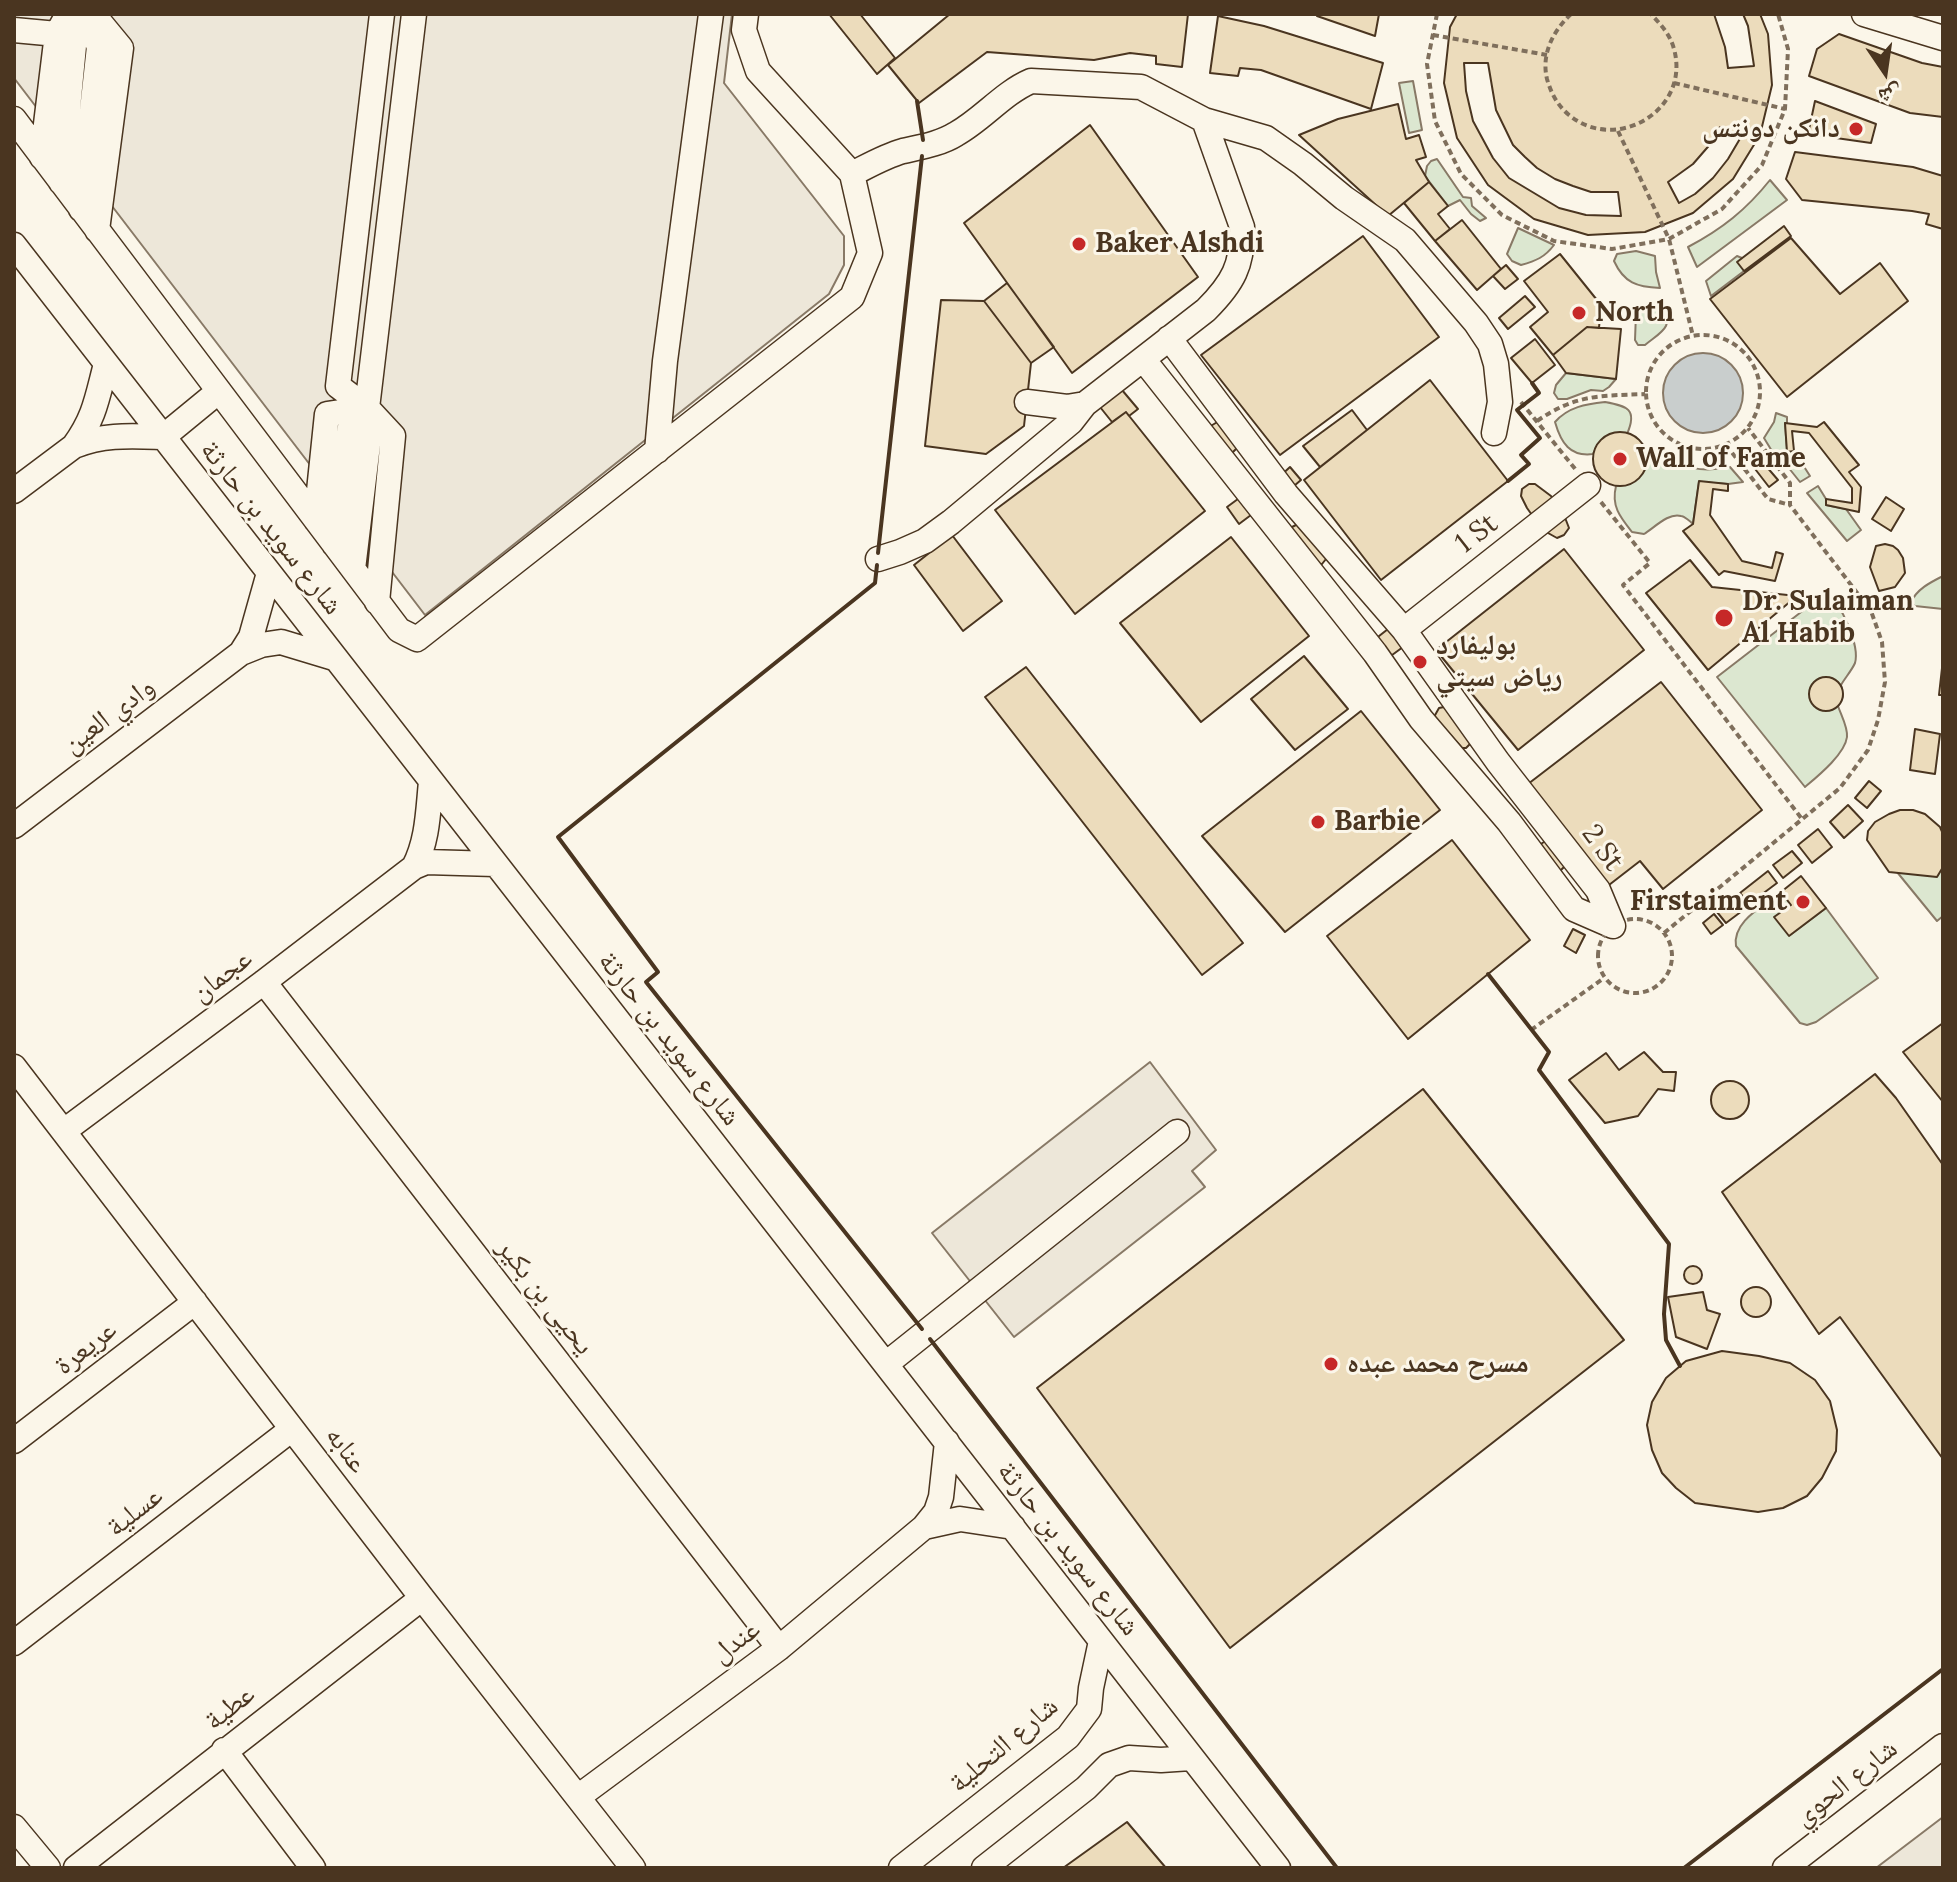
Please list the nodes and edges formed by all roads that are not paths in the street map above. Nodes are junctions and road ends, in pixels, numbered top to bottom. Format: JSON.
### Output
{"nodes":[{"id":1,"x":77,"y":14,"type":"edge"},
{"id":2,"x":86,"y":14,"type":"edge"},
{"id":3,"x":93,"y":14,"type":"edge"},
{"id":4,"x":382,"y":14,"type":"edge"},
{"id":5,"x":414,"y":14,"type":"edge"},
{"id":6,"x":711,"y":14,"type":"edge"},
{"id":7,"x":746,"y":14,"type":"edge"},
{"id":8,"x":1864,"y":14,"type":"edge"},
{"id":9,"x":57,"y":21,"type":"edge"},
{"id":10,"x":14,"y":30,"type":"edge"},
{"id":11,"x":1943,"y":38,"type":"edge"},
{"id":12,"x":14,"y":119,"type":"edge"},
{"id":13,"x":1204,"y":120,"type":"junction"},
{"id":14,"x":42,"y":157,"type":"junction"},
{"id":15,"x":852,"y":174,"type":"junction"},
{"id":16,"x":61,"y":182,"type":"junction"},
{"id":17,"x":81,"y":209,"type":"junction"},
{"id":18,"x":97,"y":230,"type":"junction"},
{"id":19,"x":14,"y":245,"type":"edge"},
{"id":20,"x":1169,"y":338,"type":"junction"},
{"id":21,"x":1143,"y":359,"type":"junction"},
{"id":22,"x":106,"y":364,"type":"junction"},
{"id":23,"x":219,"y":391,"type":"junction"},
{"id":24,"x":1027,"y":402,"type":"dead end"},
{"id":25,"x":1085,"y":404,"type":"junction"},
{"id":26,"x":367,"y":408,"type":"junction"},
{"id":27,"x":1494,"y":433,"type":"dead end"},
{"id":28,"x":163,"y":437,"type":"junction"},
{"id":29,"x":74,"y":446,"type":"junction"},
{"id":30,"x":657,"y":451,"type":"junction"},
{"id":31,"x":1279,"y":484,"type":"junction"},
{"id":32,"x":1588,"y":485,"type":"dead end"},
{"id":33,"x":14,"y":491,"type":"edge"},
{"id":34,"x":1257,"y":502,"type":"junction"},
{"id":35,"x":316,"y":520,"type":"junction"},
{"id":36,"x":334,"y":544,"type":"junction"},
{"id":37,"x":878,"y":559,"type":"dead end"},
{"id":38,"x":353,"y":569,"type":"junction"},
{"id":39,"x":269,"y":573,"type":"junction"},
{"id":40,"x":1373,"y":594,"type":"junction"},
{"id":41,"x":377,"y":602,"type":"junction"},
{"id":42,"x":1346,"y":616,"type":"junction"},
{"id":43,"x":1404,"y":630,"type":"junction"},
{"id":44,"x":241,"y":653,"type":"junction"},
{"id":45,"x":334,"y":658,"type":"junction"},
{"id":46,"x":1430,"y":666,"type":"junction"},
{"id":47,"x":1399,"y":688,"type":"junction"},
{"id":48,"x":431,"y":782,"type":"junction"},
{"id":49,"x":1519,"y":788,"type":"junction"},
{"id":50,"x":1496,"y":807,"type":"junction"},
{"id":51,"x":14,"y":826,"type":"edge"},
{"id":52,"x":495,"y":864,"type":"junction"},
{"id":53,"x":414,"y":867,"type":"junction"},
{"id":54,"x":264,"y":982,"type":"junction"},
{"id":55,"x":14,"y":1067,"type":"edge"},
{"id":56,"x":64,"y":1131,"type":"junction"},
{"id":57,"x":1177,"y":1132,"type":"dead end"},
{"id":58,"x":195,"y":1302,"type":"junction"},
{"id":59,"x":886,"y":1364,"type":"junction"},
{"id":60,"x":292,"y":1429,"type":"junction"},
{"id":61,"x":14,"y":1441,"type":"edge"},
{"id":62,"x":947,"y":1442,"type":"junction"},
{"id":63,"x":924,"y":1527,"type":"junction"},
{"id":64,"x":1013,"y":1527,"type":"junction"},
{"id":65,"x":422,"y":1598,"type":"junction"},
{"id":66,"x":1101,"y":1641,"type":"junction"},
{"id":67,"x":14,"y":1643,"type":"edge"},
{"id":68,"x":779,"y":1648,"type":"junction"},
{"id":69,"x":1943,"y":1746,"type":"edge"},
{"id":70,"x":224,"y":1750,"type":"junction"},
{"id":71,"x":1191,"y":1758,"type":"junction"},
{"id":72,"x":578,"y":1797,"type":"junction"},
{"id":73,"x":14,"y":1827,"type":"edge"},
{"id":74,"x":48,"y":1868,"type":"edge"},
{"id":75,"x":76,"y":1868,"type":"edge"},
{"id":76,"x":313,"y":1868,"type":"edge"},
{"id":77,"x":633,"y":1868,"type":"edge"},
{"id":78,"x":901,"y":1868,"type":"edge"},
{"id":79,"x":984,"y":1868,"type":"edge"},
{"id":80,"x":1278,"y":1868,"type":"edge"},
{"id":81,"x":1785,"y":1868,"type":"edge"}],
"edges":[{"from":1,"to":16,"type":"street"},
{"from":2,"to":17,"type":"street"},
{"from":3,"to":18,"type":"street"},
{"from":4,"to":26,"type":"street"},
{"from":5,"to":26,"type":"street"},
{"from":6,"to":30,"type":"street"},
{"from":7,"to":15,"type":"street"},
{"from":8,"to":11,"type":"street"},
{"from":9,"to":10,"type":"street"},
{"from":9,"to":14,"type":"street"},
{"from":12,"to":14,"type":"street"},
{"from":13,"to":15,"type":"street"},
{"from":13,"to":20,"type":"street"},
{"from":13,"to":27,"type":"street"},
{"from":14,"to":16,"type":"street"},
{"from":15,"to":30,"type":"street"},
{"from":16,"to":17,"type":"street"},
{"from":17,"to":18,"type":"street"},
{"from":18,"to":23,"type":"street"},
{"from":19,"to":22,"type":"street","name":"شارع سويد بن حارثة"},
{"from":20,"to":21,"type":"street"},
{"from":20,"to":31,"type":"street","name":"2 St"},
{"from":21,"to":25,"type":"street"},
{"from":21,"to":34,"type":"street","name":"2 St"},
{"from":22,"to":28,"type":"street","name":"شارع سويد بن حارثة"},
{"from":22,"to":29,"type":"street"},
{"from":23,"to":28,"type":"street"},
{"from":23,"to":35,"type":"street"},
{"from":24,"to":25,"type":"street"},
{"from":25,"to":37,"type":"street"},
{"from":26,"to":35,"type":"street"},
{"from":26,"to":36,"type":"street"},
{"from":26,"to":38,"type":"street"},
{"from":26,"to":41,"type":"street"},
{"from":28,"to":29,"type":"street"},
{"from":28,"to":39,"type":"street","name":"شارع سويد بن حارثة"},
{"from":29,"to":33,"type":"street"},
{"from":30,"to":41,"type":"street"},
{"from":31,"to":34,"type":"street"},
{"from":31,"to":40,"type":"street","name":"2 St"},
{"from":32,"to":43,"type":"street","name":"1 St"},
{"from":34,"to":42,"type":"street","name":"2 St"},
{"from":35,"to":36,"type":"street"},
{"from":36,"to":38,"type":"street"},
{"from":38,"to":41,"type":"street"},
{"from":39,"to":44,"type":"street","name":"وادي العين"},
{"from":39,"to":45,"type":"street","name":"شارع سويد بن حارثة"},
{"from":40,"to":42,"type":"street"},
{"from":40,"to":43,"type":"street","name":"2 St"},
{"from":42,"to":47,"type":"street","name":"2 St"},
{"from":43,"to":46,"type":"street","name":"2 St"},
{"from":44,"to":45,"type":"street","name":"وادي العين"},
{"from":44,"to":51,"type":"street","name":"وادي العين"},
{"from":45,"to":48,"type":"street","name":"شارع سويد بن حارثة"},
{"from":46,"to":47,"type":"street"},
{"from":46,"to":49,"type":"street","name":"2 St"},
{"from":47,"to":50,"type":"street","name":"2 St"},
{"from":48,"to":52,"type":"street","name":"شارع سويد بن حارثة"},
{"from":48,"to":53,"type":"street"},
{"from":49,"to":50,"type":"street"},
{"from":49,"to":50,"type":"street","name":"2 St"},
{"from":52,"to":53,"type":"street"},
{"from":52,"to":59,"type":"street","name":"شارع سويد بن حارثة"},
{"from":53,"to":54,"type":"street","name":"عجمان"},
{"from":54,"to":56,"type":"street","name":"عجمان"},
{"from":54,"to":68,"type":"street","name":"يحيى بن بكير"},
{"from":55,"to":56,"type":"street","name":"عنابه"},
{"from":56,"to":58,"type":"street","name":"عنابه"},
{"from":57,"to":59,"type":"street"},
{"from":58,"to":60,"type":"street","name":"عنابه"},
{"from":58,"to":61,"type":"street","name":"عريعرة"},
{"from":59,"to":62,"type":"street","name":"شارع سويد بن حارثة"},
{"from":60,"to":65,"type":"street","name":"عنابه"},
{"from":60,"to":67,"type":"street","name":"عسلية"},
{"from":62,"to":63,"type":"street","name":"عندل"},
{"from":62,"to":64,"type":"street","name":"شارع سويد بن حارثة"},
{"from":63,"to":64,"type":"street","name":"عندل"},
{"from":63,"to":68,"type":"street","name":"عندل"},
{"from":64,"to":66,"type":"street","name":"شارع سويد بن حارثة"},
{"from":65,"to":70,"type":"street","name":"عطية"},
{"from":65,"to":72,"type":"street","name":"عنابه"},
{"from":66,"to":71,"type":"street","name":"شارع سويد بن حارثة"},
{"from":66,"to":78,"type":"street","name":"شارع التحلية"},
{"from":68,"to":72,"type":"street","name":"عندل"},
{"from":69,"to":81,"type":"street","name":"شارع الحوي"},
{"from":70,"to":75,"type":"street","name":"عطية"},
{"from":70,"to":76,"type":"street"},
{"from":71,"to":79,"type":"street"},
{"from":71,"to":80,"type":"street","name":"شارع سويد بن حارثة"},
{"from":72,"to":77,"type":"street","name":"عنابه"},
{"from":73,"to":74,"type":"street"}]}
